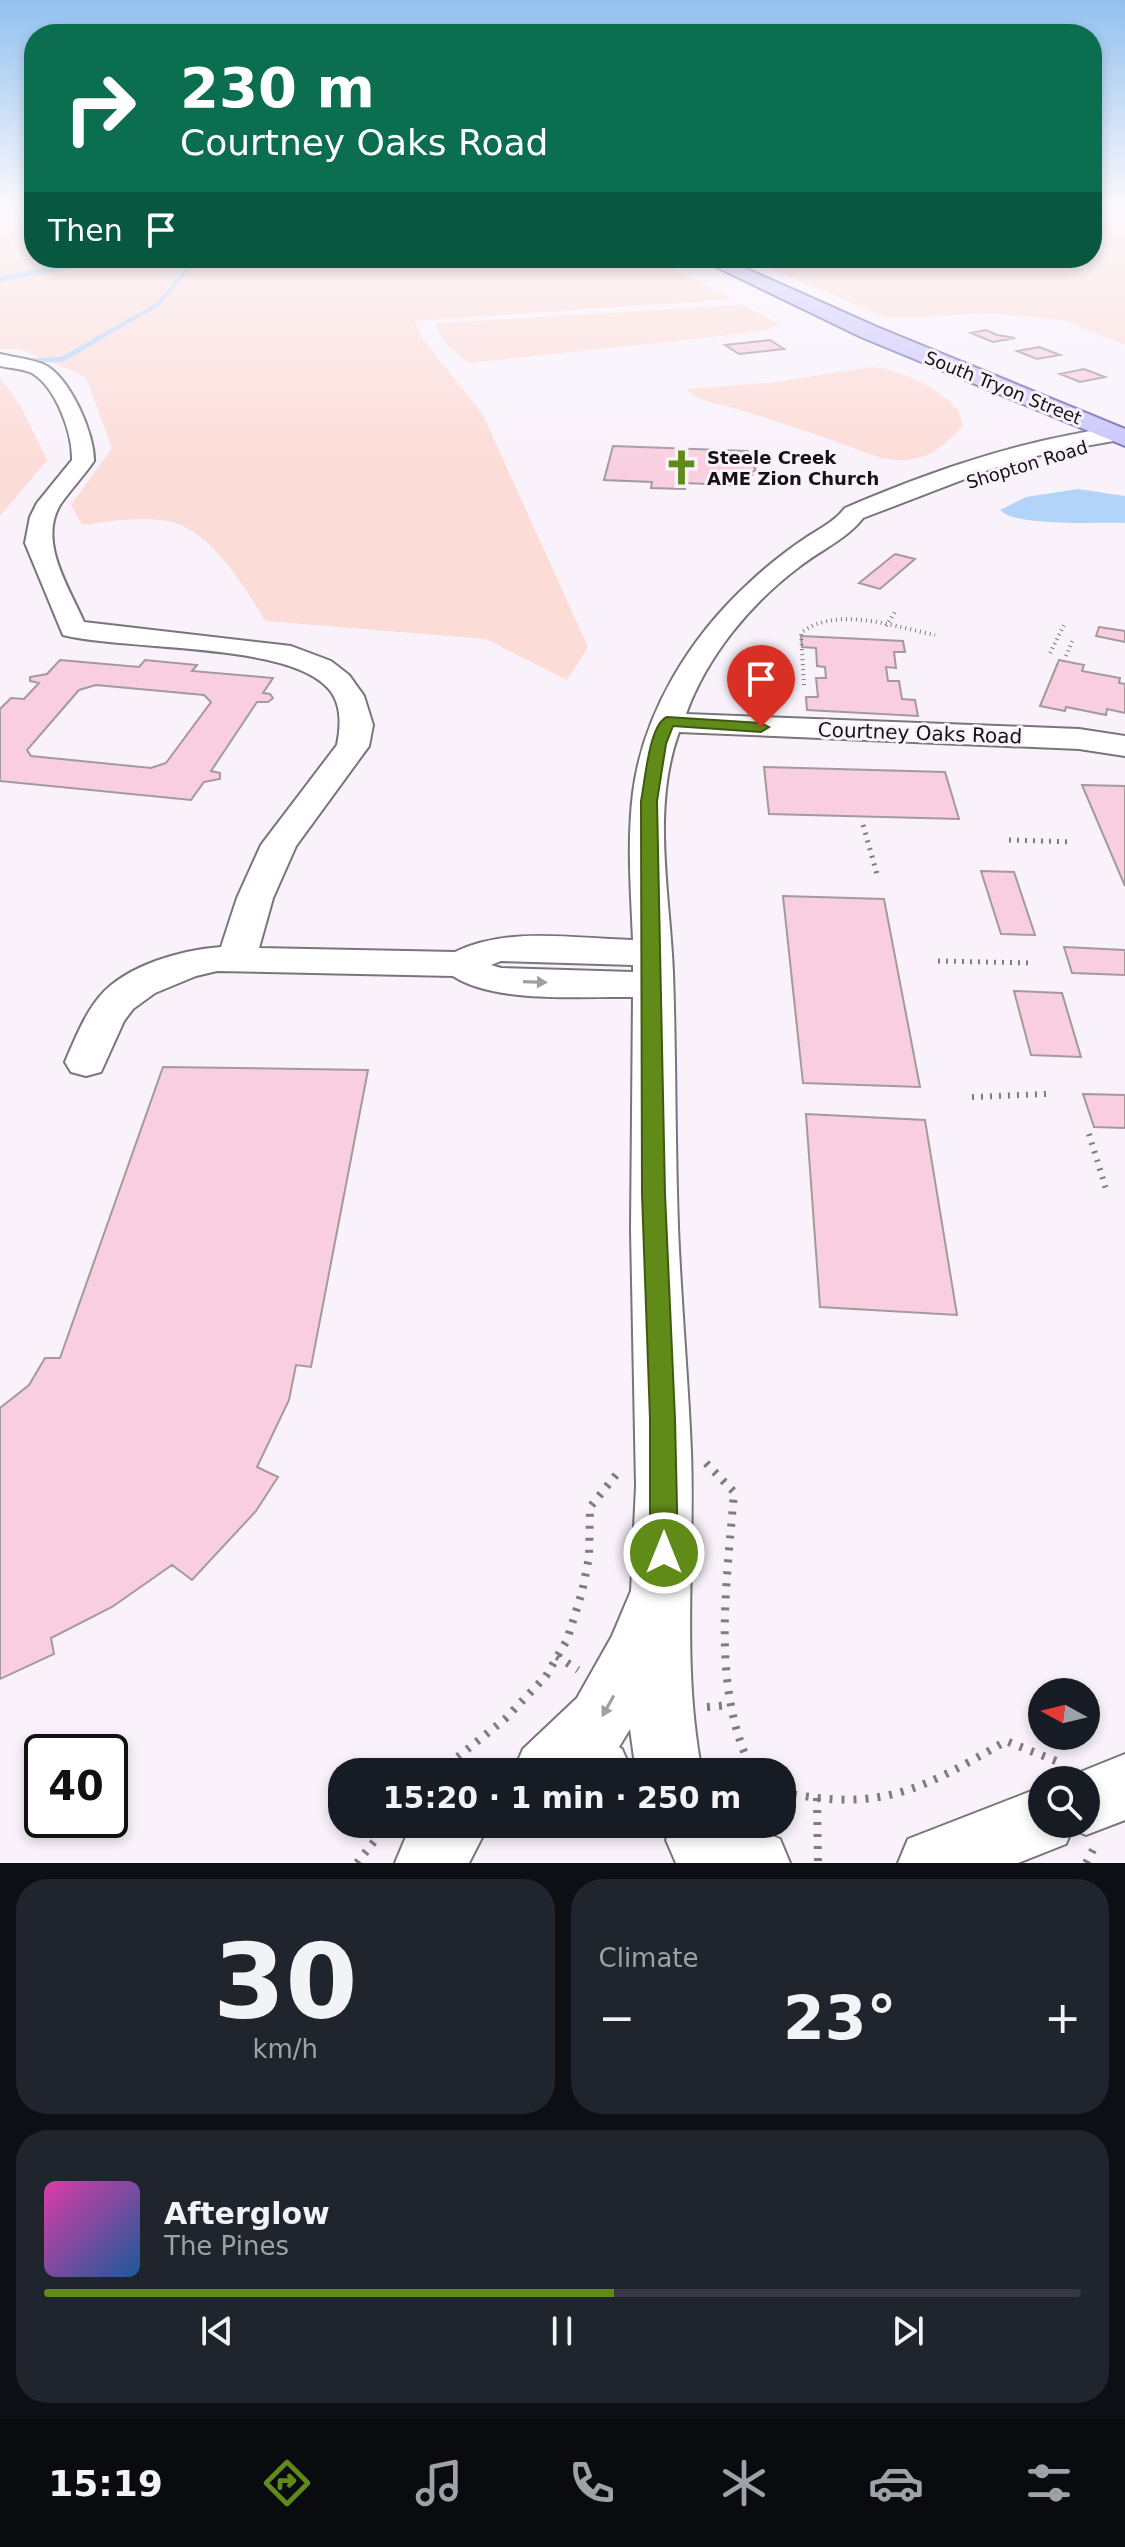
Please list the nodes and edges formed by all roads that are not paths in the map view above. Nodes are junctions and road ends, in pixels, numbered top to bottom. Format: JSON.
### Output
{"nodes":[{"id":1,"x":786,"y":294,"type":"edge"},
{"id":2,"x":0,"y":360,"type":"edge"},
{"id":3,"x":1121,"y":436,"type":"edge"},
{"id":4,"x":667,"y":722,"type":"junction"},
{"id":5,"x":1125,"y":746,"type":"edge"},
{"id":6,"x":236,"y":959,"type":"junction"},
{"id":7,"x":653,"y":969,"type":"junction"},
{"id":8,"x":86,"y":1062,"type":"dead end"},
{"id":9,"x":663,"y":1584,"type":"junction"},
{"id":10,"x":562,"y":1758,"type":"edge"},
{"id":11,"x":667,"y":1758,"type":"edge"},
{"id":12,"x":1125,"y":1787,"type":"edge"},
{"id":13,"x":1100,"y":1797,"type":"edge"},
{"id":14,"x":1028,"y":1825,"type":"edge"},
{"id":15,"x":446,"y":1838,"type":"edge"},
{"id":16,"x":429,"y":1863,"type":"edge"},
{"id":17,"x":932,"y":1863,"type":"edge"}],
"edges":[{"from":1,"to":3,"type":"main road","name":"South Tryon Street"},
{"from":2,"to":6,"type":"street"},
{"from":3,"to":4,"type":"street","name":"Shopton Road"},
{"from":4,"to":5,"type":"street","name":"Courtney Oaks Road"},
{"from":4,"to":7,"type":"street","name":"Shopton Road"},
{"from":6,"to":7,"type":"street"},
{"from":6,"to":8,"type":"street"},
{"from":7,"to":9,"type":"street","name":"Shopton Road"},
{"from":9,"to":10,"type":"street","name":"Shopton Road","one_way":true},
{"from":9,"to":11,"type":"street","name":"Shopton Road"},
{"from":12,"to":13,"type":"street"},
{"from":14,"to":17,"type":"street"},
{"from":15,"to":16,"type":"street"}]}
